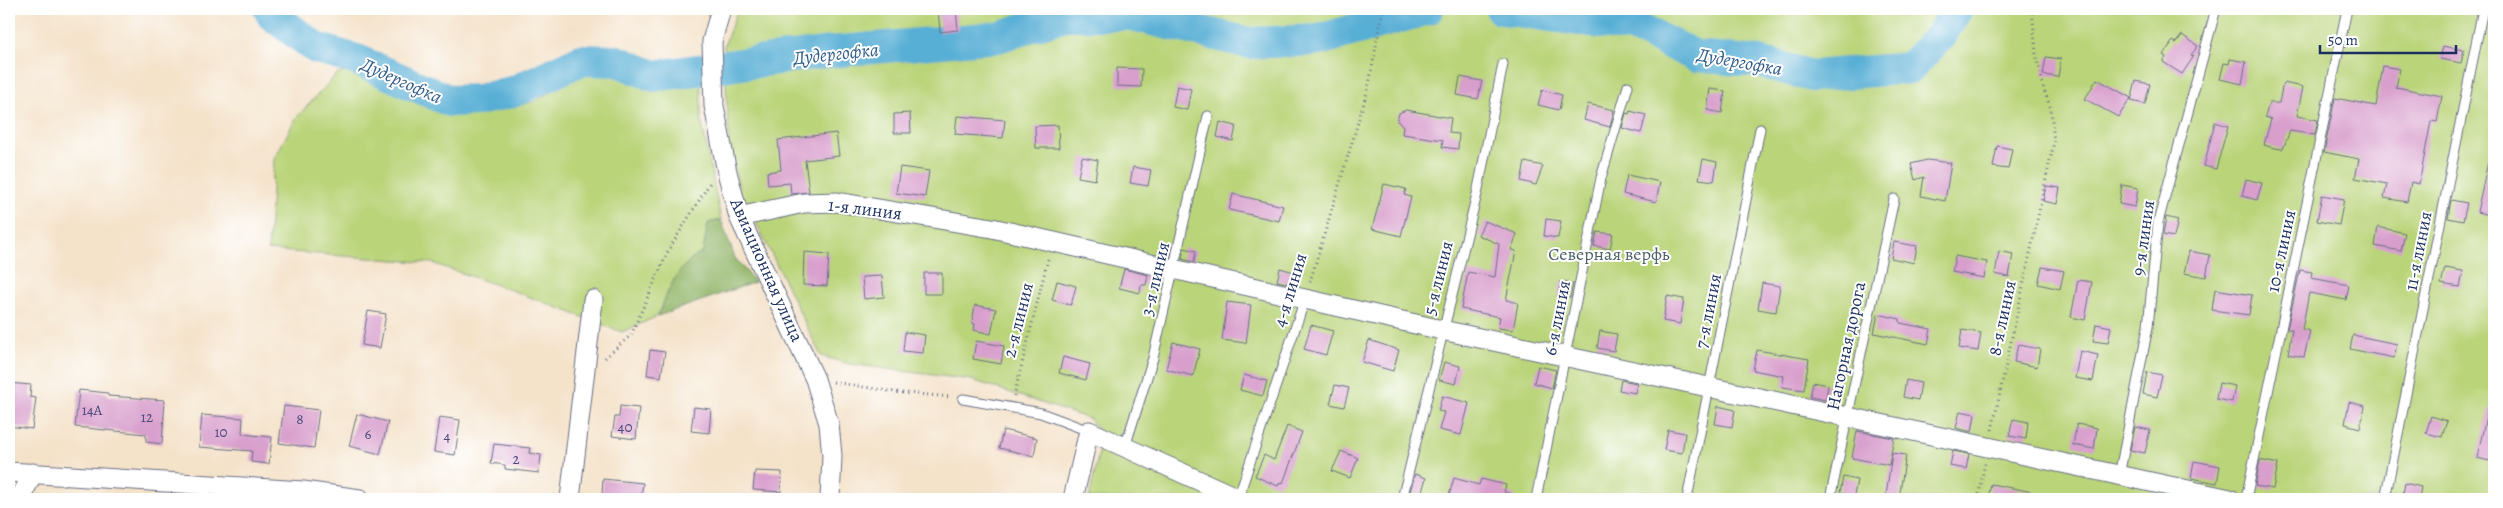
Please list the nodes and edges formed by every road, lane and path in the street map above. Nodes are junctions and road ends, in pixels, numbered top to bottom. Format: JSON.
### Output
{"nodes":[{"id":1,"x":722,"y":9,"type":"edge"},
{"id":2,"x":1383,"y":9,"type":"edge"},
{"id":3,"x":2032,"y":9,"type":"edge"},
{"id":4,"x":2216,"y":9,"type":"edge"},
{"id":5,"x":2348,"y":9,"type":"edge"},
{"id":6,"x":2483,"y":9,"type":"edge"},
{"id":7,"x":1503,"y":64,"type":"dead end"},
{"id":8,"x":1628,"y":86,"type":"dead end"},
{"id":9,"x":1208,"y":116,"type":"dead end"},
{"id":10,"x":1760,"y":129,"type":"dead end"},
{"id":11,"x":727,"y":172,"type":"junction"},
{"id":12,"x":1894,"y":199,"type":"dead end"},
{"id":13,"x":739,"y":217,"type":"junction"},
{"id":14,"x":1052,"y":241,"type":"junction"},
{"id":15,"x":1175,"y":269,"type":"junction"},
{"id":16,"x":1306,"y":299,"type":"junction"},
{"id":17,"x":592,"y":300,"type":"dead end"},
{"id":18,"x":1442,"y":330,"type":"junction"},
{"id":19,"x":1566,"y":357,"type":"junction"},
{"id":20,"x":584,"y":376,"type":"junction"},
{"id":21,"x":816,"y":380,"type":"junction"},
{"id":22,"x":1709,"y":388,"type":"junction"},
{"id":23,"x":963,"y":399,"type":"joint"},
{"id":24,"x":1011,"y":407,"type":"junction"},
{"id":25,"x":1847,"y":418,"type":"junction"},
{"id":26,"x":1089,"y":431,"type":"junction"},
{"id":27,"x":1125,"y":447,"type":"junction"},
{"id":28,"x":1988,"y":448,"type":"junction"},
{"id":29,"x":9,"y":472,"type":"edge"},
{"id":30,"x":34,"y":473,"type":"junction"},
{"id":31,"x":2119,"y":476,"type":"junction"},
{"id":32,"x":301,"y":495,"type":"edge"},
{"id":33,"x":20,"y":499,"type":"edge"},
{"id":34,"x":360,"y":499,"type":"edge"},
{"id":35,"x":570,"y":499,"type":"edge"},
{"id":36,"x":830,"y":499,"type":"edge"},
{"id":37,"x":1074,"y":499,"type":"edge"},
{"id":38,"x":1239,"y":499,"type":"edge"},
{"id":39,"x":1402,"y":499,"type":"edge"},
{"id":40,"x":1536,"y":499,"type":"edge"},
{"id":41,"x":1687,"y":499,"type":"edge"},
{"id":42,"x":1830,"y":499,"type":"edge"},
{"id":43,"x":1978,"y":499,"type":"edge"},
{"id":44,"x":2230,"y":499,"type":"edge"},
{"id":45,"x":2246,"y":499,"type":"edge"},
{"id":46,"x":2386,"y":499,"type":"edge"}],
"edges":[{"from":1,"to":11,"type":"street","name":"Авиационная улица"},
{"from":2,"to":16,"type":"path","name":"4-я линия"},
{"from":3,"to":28,"type":"path","name":"8-я линия"},
{"from":4,"to":31,"type":"lane","name":"9-я линия"},
{"from":5,"to":45,"type":"lane","name":"10-я линия"},
{"from":6,"to":46,"type":"lane","name":"11-я линия"},
{"from":7,"to":18,"type":"lane","name":"5-я линия"},
{"from":8,"to":19,"type":"lane","name":"6-я линия"},
{"from":9,"to":15,"type":"lane","name":"3-я линия"},
{"from":10,"to":22,"type":"lane","name":"7-я линия"},
{"from":11,"to":13,"type":"street","name":"Авиационная улица"},
{"from":11,"to":20,"type":"path"},
{"from":12,"to":25,"type":"lane","name":"Нагорная дорога"},
{"from":13,"to":14,"type":"street","name":"1-я линия"},
{"from":13,"to":21,"type":"street","name":"Авиационная улица"},
{"from":14,"to":15,"type":"street","name":"1-я линия"},
{"from":14,"to":24,"type":"path","name":"2-я линия"},
{"from":15,"to":16,"type":"street","name":"1-я линия"},
{"from":15,"to":27,"type":"lane","name":"3-я линия"},
{"from":16,"to":18,"type":"street","name":"1-я линия"},
{"from":16,"to":38,"type":"lane","name":"4-я линия"},
{"from":17,"to":20,"type":"street"},
{"from":18,"to":19,"type":"street","name":"1-я линия"},
{"from":18,"to":39,"type":"lane","name":"5-я линия"},
{"from":19,"to":22,"type":"street","name":"1-я линия"},
{"from":19,"to":40,"type":"lane","name":"6-я линия"},
{"from":20,"to":35,"type":"street"},
{"from":21,"to":23,"type":"path"},
{"from":21,"to":36,"type":"street","name":"Авиационная улица"},
{"from":22,"to":25,"type":"street","name":"1-я линия"},
{"from":22,"to":41,"type":"lane","name":"7-я линия"},
{"from":23,"to":24,"type":"lane"},
{"from":24,"to":26,"type":"lane"},
{"from":25,"to":28,"type":"street","name":"1-я линия"},
{"from":25,"to":42,"type":"lane","name":"Нагорная дорога"},
{"from":26,"to":27,"type":"street"},
{"from":26,"to":37,"type":"street"},
{"from":27,"to":38,"type":"street"},
{"from":28,"to":31,"type":"street","name":"1-я линия"},
{"from":28,"to":43,"type":"path","name":"8-я линия"},
{"from":29,"to":30,"type":"street"},
{"from":30,"to":32,"type":"street"},
{"from":30,"to":33,"type":"street"},
{"from":31,"to":44,"type":"street","name":"1-я линия"},
{"from":32,"to":34,"type":"street"}]}
